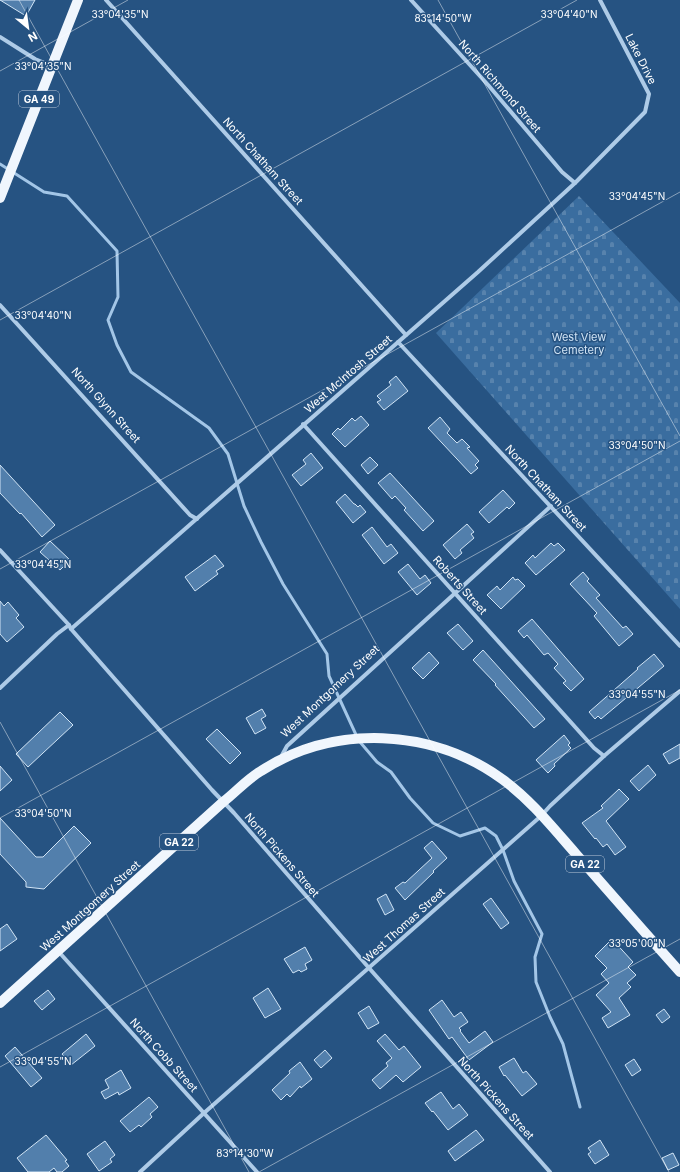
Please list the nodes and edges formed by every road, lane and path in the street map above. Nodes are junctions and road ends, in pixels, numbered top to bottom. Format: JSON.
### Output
{"nodes":[{"id":1,"x":78,"y":0,"type":"edge"},
{"id":2,"x":106,"y":0,"type":"edge"},
{"id":3,"x":411,"y":0,"type":"edge"},
{"id":4,"x":600,"y":0,"type":"edge"},
{"id":5,"x":0,"y":37,"type":"edge"},
{"id":6,"x":52,"y":66,"type":"junction"},
{"id":7,"x":631,"y":125,"type":"joint"},
{"id":8,"x":575,"y":183,"type":"junction"},
{"id":9,"x":0,"y":198,"type":"edge"},
{"id":10,"x":0,"y":305,"type":"edge"},
{"id":11,"x":406,"y":335,"type":"junction"},
{"id":12,"x":398,"y":342,"type":"junction"},
{"id":13,"x":303,"y":424,"type":"junction"},
{"id":14,"x":551,"y":506,"type":"junction"},
{"id":15,"x":197,"y":519,"type":"junction"},
{"id":16,"x":0,"y":550,"type":"edge"},
{"id":17,"x":455,"y":593,"type":"junction"},
{"id":18,"x":70,"y":627,"type":"junction"},
{"id":19,"x":680,"y":646,"type":"edge"},
{"id":20,"x":0,"y":688,"type":"edge"},
{"id":21,"x":680,"y":691,"type":"edge"},
{"id":22,"x":604,"y":756,"type":"junction"},
{"id":23,"x":279,"y":761,"type":"junction"},
{"id":24,"x":223,"y":802,"type":"junction"},
{"id":25,"x":541,"y":816,"type":"junction"},
{"id":26,"x":58,"y":951,"type":"junction"},
{"id":27,"x":369,"y":968,"type":"junction"},
{"id":28,"x":680,"y":972,"type":"edge"},
{"id":29,"x":0,"y":1003,"type":"edge"},
{"id":30,"x":204,"y":1113,"type":"junction"},
{"id":31,"x":140,"y":1172,"type":"edge"},
{"id":32,"x":257,"y":1172,"type":"edge"},
{"id":33,"x":550,"y":1172,"type":"edge"}],
"edges":[{"from":1,"to":6,"type":"main road","number":"GA 49"},
{"from":2,"to":11,"type":"street","name":"North Chatham Street"},
{"from":3,"to":8,"type":"street","name":"North Richmond Street"},
{"from":4,"to":7,"type":"street","name":"Lake Drive"},
{"from":5,"to":6,"type":"street"},
{"from":6,"to":9,"type":"main road","number":"GA 49"},
{"from":7,"to":8,"type":"street","name":"West McIntosh Street"},
{"from":8,"to":11,"type":"street","name":"West McIntosh Street"},
{"from":10,"to":15,"type":"street","name":"North Glynn Street"},
{"from":11,"to":12,"type":"street","name":"West McIntosh Street"},
{"from":12,"to":13,"type":"street","name":"West McIntosh Street"},
{"from":12,"to":14,"type":"street","name":"North Chatham Street"},
{"from":13,"to":15,"type":"street","name":"West McIntosh Street"},
{"from":13,"to":17,"type":"street","name":"Roberts Street"},
{"from":14,"to":17,"type":"street","name":"West Montgomery Street"},
{"from":14,"to":19,"type":"street","name":"North Chatham Street"},
{"from":15,"to":18,"type":"street","name":"West McIntosh Street"},
{"from":16,"to":18,"type":"street","name":"North Pickens Street"},
{"from":17,"to":22,"type":"street","name":"Roberts Street"},
{"from":17,"to":23,"type":"street","name":"West Montgomery Street"},
{"from":18,"to":20,"type":"street","name":"West McIntosh Street"},
{"from":18,"to":24,"type":"street","name":"North Pickens Street"},
{"from":21,"to":22,"type":"street","name":"West Thomas Street"},
{"from":22,"to":25,"type":"street","name":"West Thomas Street"},
{"from":23,"to":24,"type":"main road","name":"West Montgomery Street","number":"GA 22"},
{"from":23,"to":25,"type":"main road","number":"GA 22"},
{"from":24,"to":26,"type":"main road","name":"West Montgomery Street","number":"GA 22"},
{"from":24,"to":27,"type":"street","name":"North Pickens Street"},
{"from":25,"to":27,"type":"street","name":"West Thomas Street"},
{"from":25,"to":28,"type":"main road","number":"GA 22"},
{"from":26,"to":29,"type":"main road","name":"West Montgomery Street","number":"GA 22"},
{"from":26,"to":30,"type":"street","name":"North Cobb Street"},
{"from":27,"to":30,"type":"street","name":"West Thomas Street"},
{"from":27,"to":33,"type":"street","name":"North Pickens Street"},
{"from":30,"to":31,"type":"street","name":"West Thomas Street"},
{"from":30,"to":32,"type":"street","name":"North Cobb Street"}]}
